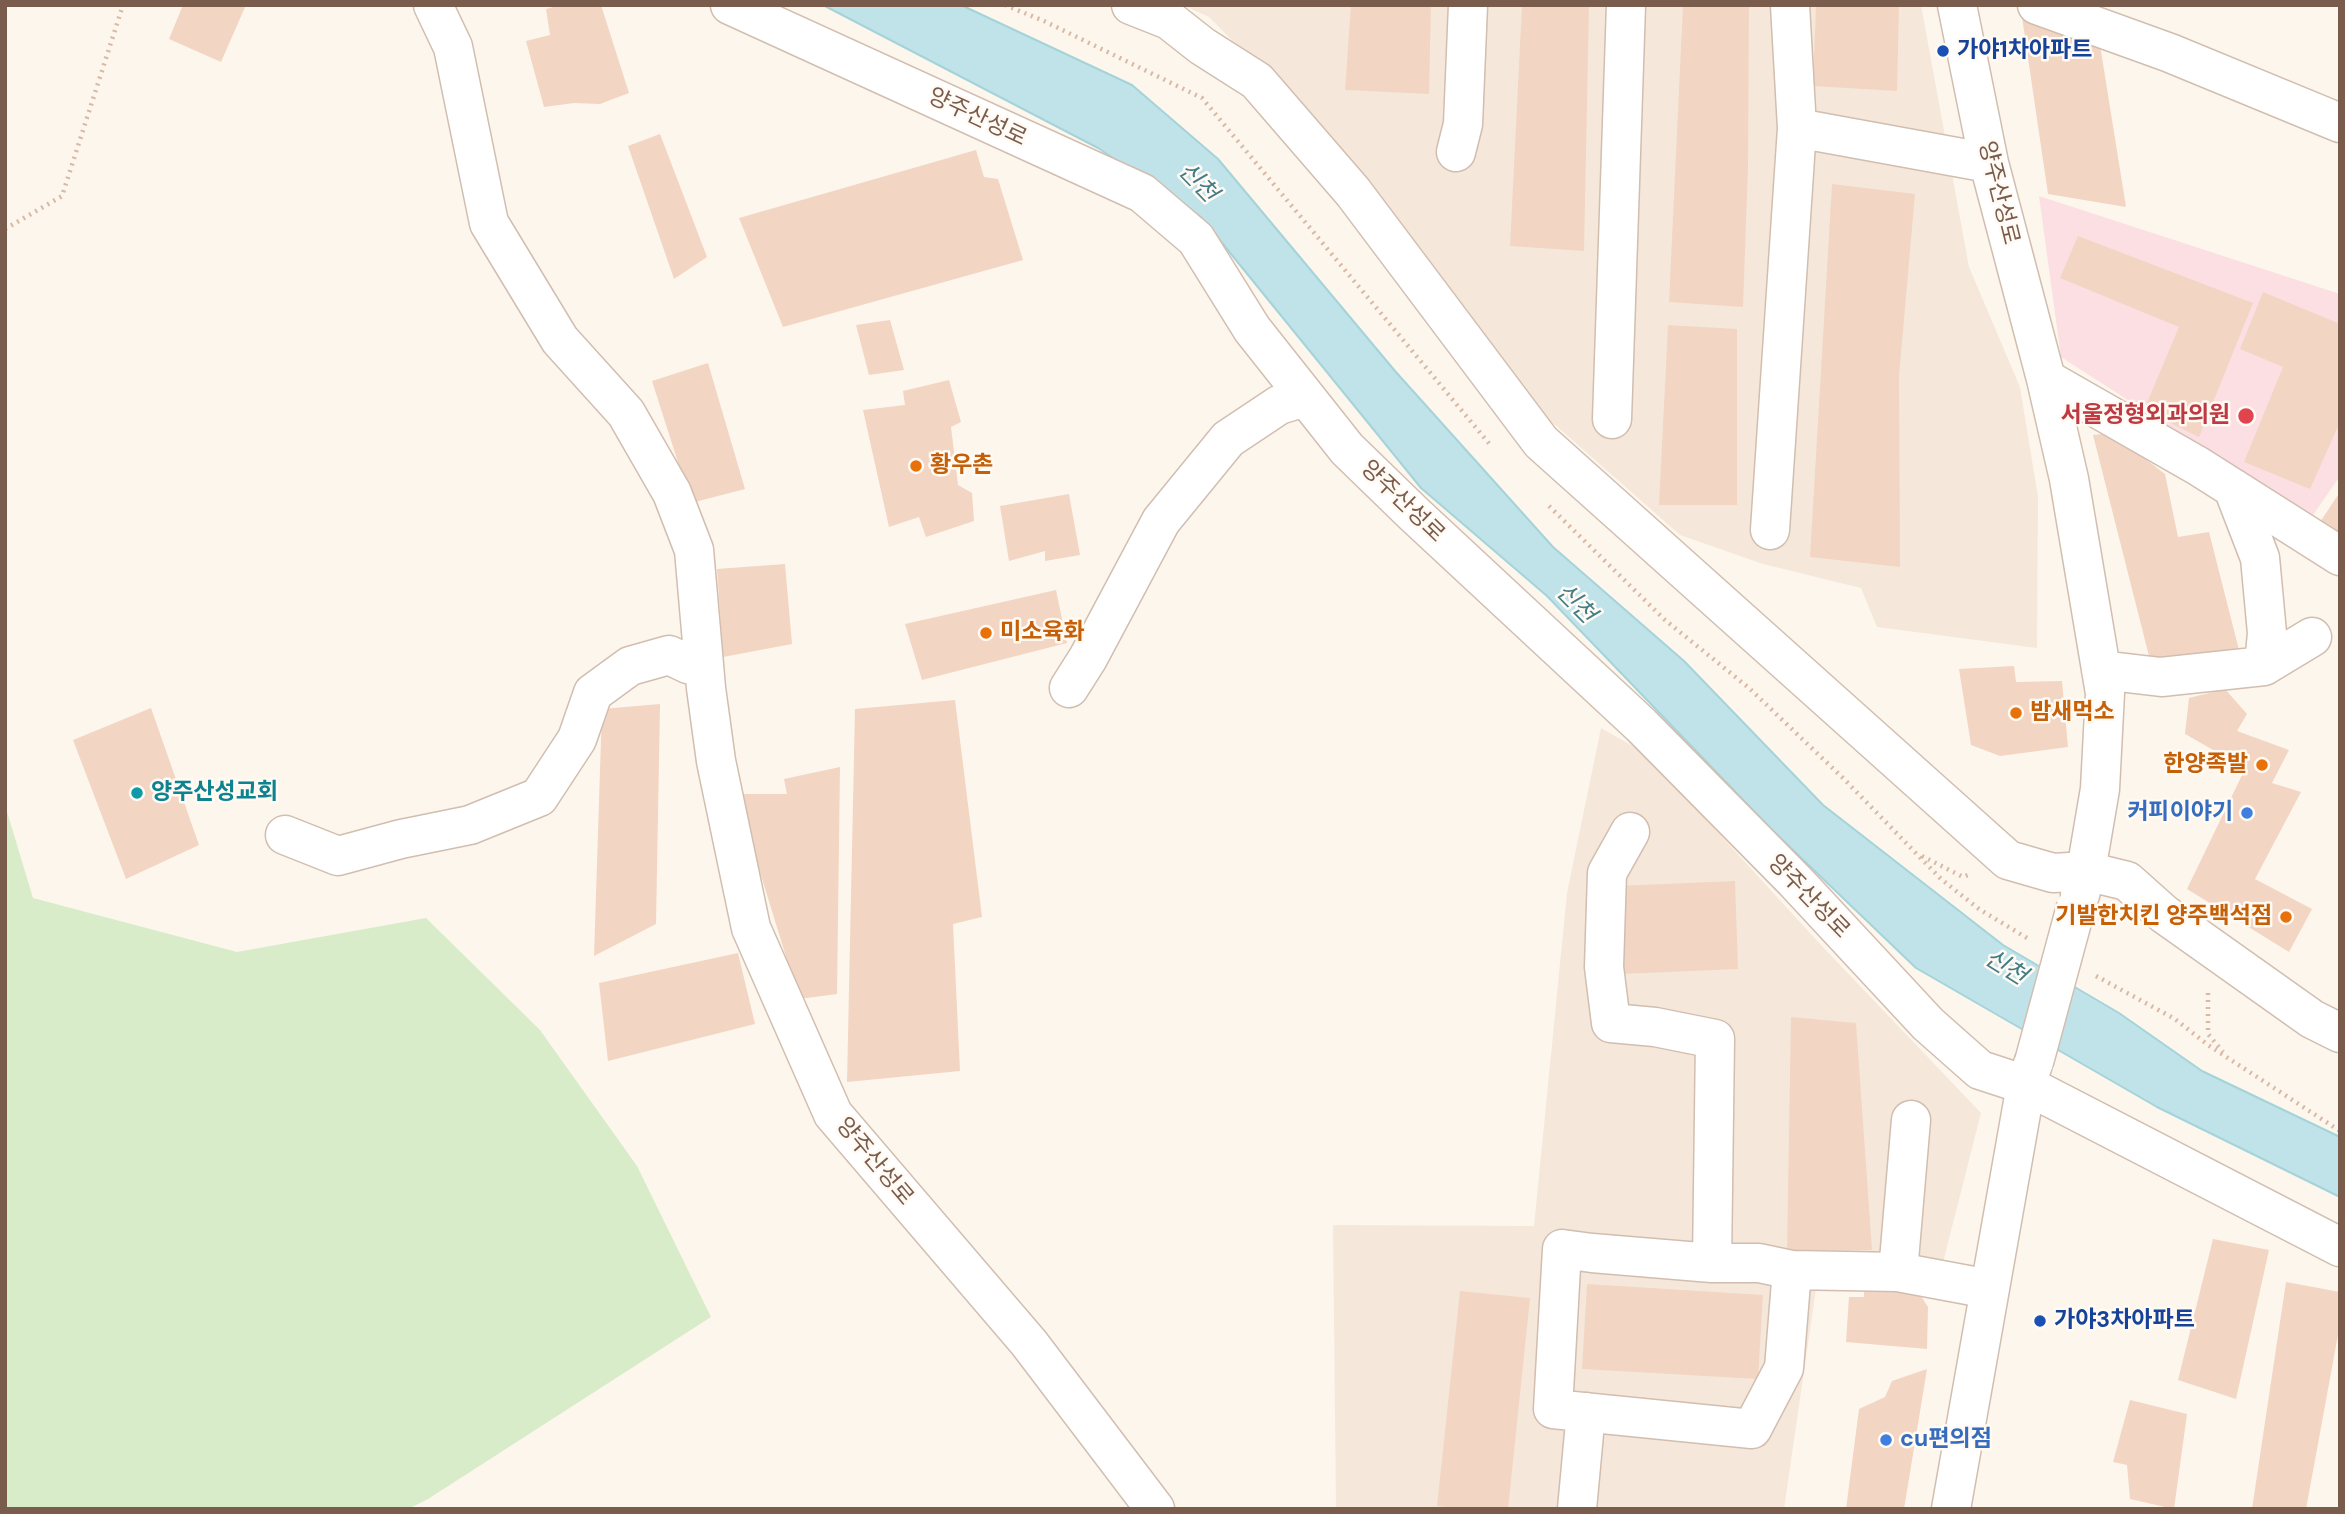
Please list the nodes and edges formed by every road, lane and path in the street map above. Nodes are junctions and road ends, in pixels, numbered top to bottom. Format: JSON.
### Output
{"nodes":[{"id":1,"x":123,"y":5,"type":"edge"},
{"id":2,"x":433,"y":5,"type":"edge"},
{"id":3,"x":730,"y":5,"type":"edge"},
{"id":4,"x":1131,"y":5,"type":"edge"},
{"id":5,"x":1468,"y":5,"type":"edge"},
{"id":6,"x":1626,"y":5,"type":"edge"},
{"id":7,"x":1790,"y":5,"type":"edge"},
{"id":8,"x":1956,"y":5,"type":"edge"},
{"id":9,"x":2037,"y":5,"type":"edge"},
{"id":10,"x":2340,"y":123,"type":"edge"},
{"id":11,"x":1797,"y":128,"type":"junction"},
{"id":12,"x":1456,"y":152,"type":"dead end"},
{"id":13,"x":1989,"y":163,"type":"junction"},
{"id":14,"x":5,"y":229,"type":"edge"},
{"id":15,"x":2046,"y":379,"type":"junction"},
{"id":16,"x":1305,"y":397,"type":"junction"},
{"id":17,"x":1612,"y":419,"type":"dead end"},
{"id":18,"x":2233,"y":488,"type":"junction"},
{"id":19,"x":1770,"y":530,"type":"dead end"},
{"id":20,"x":2340,"y":556,"type":"edge"},
{"id":21,"x":2312,"y":637,"type":"dead end"},
{"id":22,"x":2264,"y":666,"type":"junction"},
{"id":23,"x":704,"y":668,"type":"junction"},
{"id":24,"x":2101,"y":670,"type":"junction"},
{"id":25,"x":1069,"y":688,"type":"dead end"},
{"id":26,"x":1630,"y":831,"type":"dead end"},
{"id":27,"x":285,"y":835,"type":"dead end"},
{"id":28,"x":2086,"y":871,"type":"junction"},
{"id":29,"x":2188,"y":931,"type":"junction"},
{"id":30,"x":2175,"y":1019,"type":"dead end"},
{"id":31,"x":2340,"y":1033,"type":"edge"},
{"id":32,"x":2228,"y":1058,"type":"junction"},
{"id":33,"x":2030,"y":1074,"type":"junction"},
{"id":34,"x":1911,"y":1120,"type":"dead end"},
{"id":35,"x":2340,"y":1132,"type":"edge"},
{"id":36,"x":2340,"y":1247,"type":"edge"},
{"id":37,"x":1712,"y":1263,"type":"junction"},
{"id":38,"x":1792,"y":1270,"type":"junction"},
{"id":39,"x":1898,"y":1272,"type":"junction"},
{"id":40,"x":1989,"y":1289,"type":"junction"},
{"id":41,"x":1586,"y":1412,"type":"junction"},
{"id":42,"x":1155,"y":1509,"type":"edge"},
{"id":43,"x":1577,"y":1509,"type":"edge"},
{"id":44,"x":1951,"y":1509,"type":"edge"}],
"edges":[{"from":1,"to":14,"type":"path"},
{"from":2,"to":23,"type":"street","name":"양주산성로"},
{"from":3,"to":16,"type":"street","name":"양주산성로"},
{"from":4,"to":28,"type":"street"},
{"from":5,"to":12,"type":"street"},
{"from":6,"to":17,"type":"street"},
{"from":7,"to":11,"type":"street"},
{"from":8,"to":13,"type":"street","name":"양주산성로"},
{"from":9,"to":10,"type":"street"},
{"from":11,"to":13,"type":"street"},
{"from":11,"to":19,"type":"street"},
{"from":13,"to":15,"type":"street","name":"양주산성로"},
{"from":15,"to":18,"type":"street"},
{"from":15,"to":24,"type":"street","name":"양주산성로"},
{"from":16,"to":25,"type":"street"},
{"from":16,"to":33,"type":"street","name":"양주산성로"},
{"from":18,"to":20,"type":"street"},
{"from":18,"to":22,"type":"street"},
{"from":21,"to":22,"type":"street"},
{"from":22,"to":24,"type":"street"},
{"from":23,"to":27,"type":"street"},
{"from":23,"to":42,"type":"street","name":"양주산성로"},
{"from":24,"to":28,"type":"street","name":"양주산성로"},
{"from":26,"to":37,"type":"street"},
{"from":28,"to":29,"type":"street"},
{"from":28,"to":33,"type":"street","name":"양주산성로","bridge":true},
{"from":29,"to":31,"type":"street"},
{"from":29,"to":32,"type":"path"},
{"from":30,"to":32,"type":"path"},
{"from":32,"to":35,"type":"path"},
{"from":33,"to":36,"type":"street","name":"양주산성로"},
{"from":33,"to":40,"type":"street"},
{"from":34,"to":39,"type":"street"},
{"from":37,"to":38,"type":"street"},
{"from":37,"to":41,"type":"street"},
{"from":38,"to":39,"type":"street"},
{"from":38,"to":41,"type":"street"},
{"from":39,"to":40,"type":"street"},
{"from":40,"to":44,"type":"street"},
{"from":41,"to":43,"type":"street"}]}
